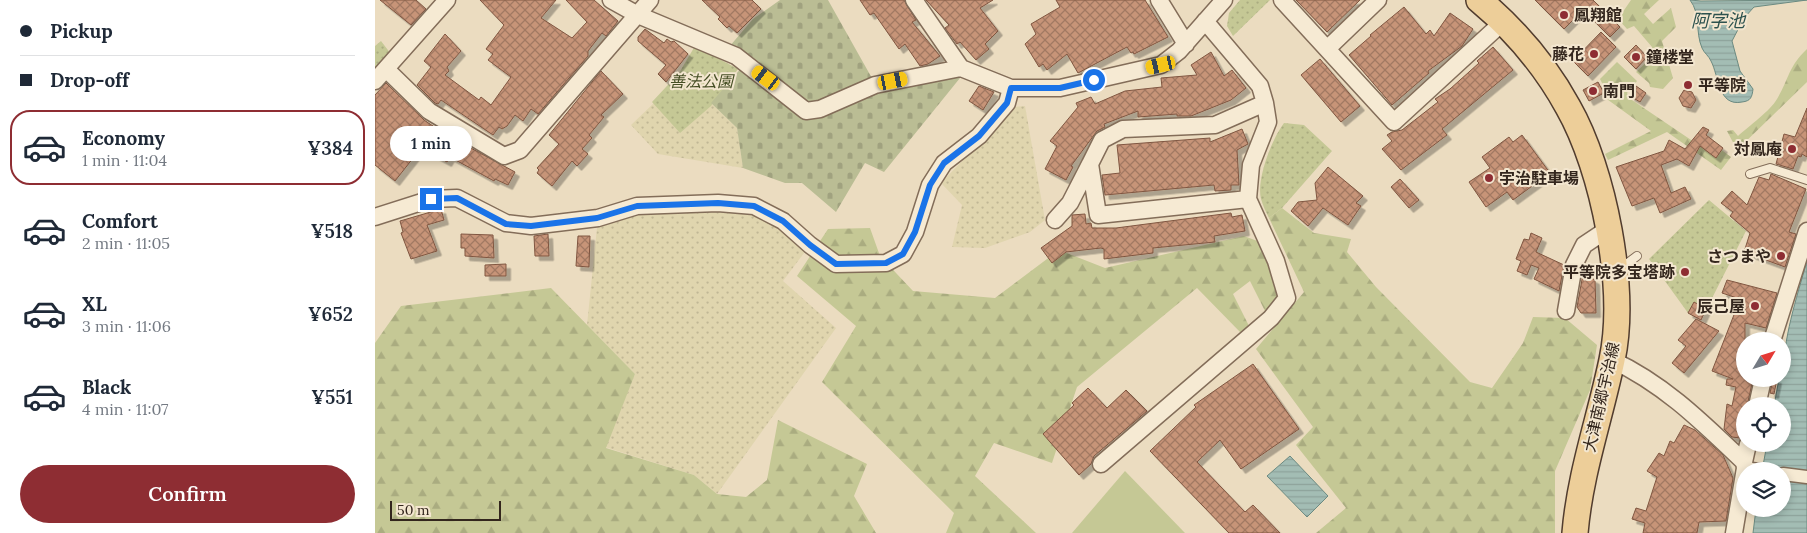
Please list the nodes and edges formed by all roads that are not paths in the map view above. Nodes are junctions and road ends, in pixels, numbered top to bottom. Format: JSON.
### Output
{"nodes":[{"id":1,"x":447,"y":0,"type":"edge"},
{"id":2,"x":611,"y":0,"type":"edge"},
{"id":3,"x":650,"y":0,"type":"edge"},
{"id":4,"x":914,"y":0,"type":"edge"},
{"id":5,"x":1159,"y":0,"type":"edge"},
{"id":6,"x":1224,"y":0,"type":"edge"},
{"id":7,"x":1282,"y":0,"type":"edge"},
{"id":8,"x":1378,"y":0,"type":"edge"},
{"id":9,"x":1479,"y":0,"type":"edge"},
{"id":10,"x":639,"y":15,"type":"junction"},
{"id":11,"x":1205,"y":21,"type":"junction"},
{"id":12,"x":1504,"y":21,"type":"junction"},
{"id":13,"x":1185,"y":44,"type":"junction"},
{"id":14,"x":1327,"y":49,"type":"junction"},
{"id":15,"x":961,"y":68,"type":"junction"},
{"id":16,"x":379,"y":76,"type":"edge"},
{"id":17,"x":1011,"y":88,"type":"junction"},
{"id":18,"x":1265,"y":103,"type":"junction"},
{"id":19,"x":1090,"y":164,"type":"junction"},
{"id":20,"x":1750,"y":174,"type":"dead end"},
{"id":21,"x":1807,"y":180,"type":"edge"},
{"id":22,"x":1248,"y":199,"type":"junction"},
{"id":23,"x":375,"y":217,"type":"edge"},
{"id":24,"x":1055,"y":220,"type":"dead end"},
{"id":25,"x":1608,"y":229,"type":"junction"},
{"id":26,"x":1807,"y":231,"type":"edge"},
{"id":27,"x":1565,"y":311,"type":"dead end"},
{"id":28,"x":1775,"y":332,"type":"edge"},
{"id":29,"x":1612,"y":360,"type":"junction"},
{"id":30,"x":1746,"y":462,"type":"edge"},
{"id":31,"x":1101,"y":464,"type":"dead end"},
{"id":32,"x":1791,"y":475,"type":"edge"},
{"id":33,"x":1807,"y":477,"type":"edge"},
{"id":34,"x":1739,"y":517,"type":"edge"},
{"id":35,"x":1575,"y":533,"type":"edge"},
{"id":36,"x":1734,"y":533,"type":"edge"}],
"edges":[{"from":1,"to":16,"type":"street"},
{"from":2,"to":10,"type":"street"},
{"from":3,"to":10,"type":"street"},
{"from":4,"to":15,"type":"street"},
{"from":5,"to":13,"type":"street"},
{"from":6,"to":11,"type":"street"},
{"from":7,"to":14,"type":"street"},
{"from":8,"to":14,"type":"street"},
{"from":9,"to":12,"type":"main road","name":"大津南郷宇治線"},
{"from":10,"to":15,"type":"street"},
{"from":10,"to":16,"type":"street"},
{"from":11,"to":13,"type":"street"},
{"from":11,"to":18,"type":"street"},
{"from":12,"to":14,"type":"street"},
{"from":12,"to":25,"type":"main road","name":"大津南郷宇治線"},
{"from":13,"to":17,"type":"street"},
{"from":15,"to":17,"type":"street"},
{"from":17,"to":23,"type":"street"},
{"from":18,"to":19,"type":"street"},
{"from":18,"to":22,"type":"street"},
{"from":19,"to":22,"type":"street"},
{"from":19,"to":24,"type":"street"},
{"from":20,"to":21,"type":"lane"},
{"from":22,"to":31,"type":"street"},
{"from":25,"to":27,"type":"street"},
{"from":25,"to":29,"type":"main road","name":"大津南郷宇治線"},
{"from":26,"to":28,"type":"street"},
{"from":29,"to":30,"type":"street"},
{"from":29,"to":35,"type":"main road","name":"大津南郷宇治線"},
{"from":32,"to":33,"type":"street"},
{"from":34,"to":36,"type":"street"}]}
